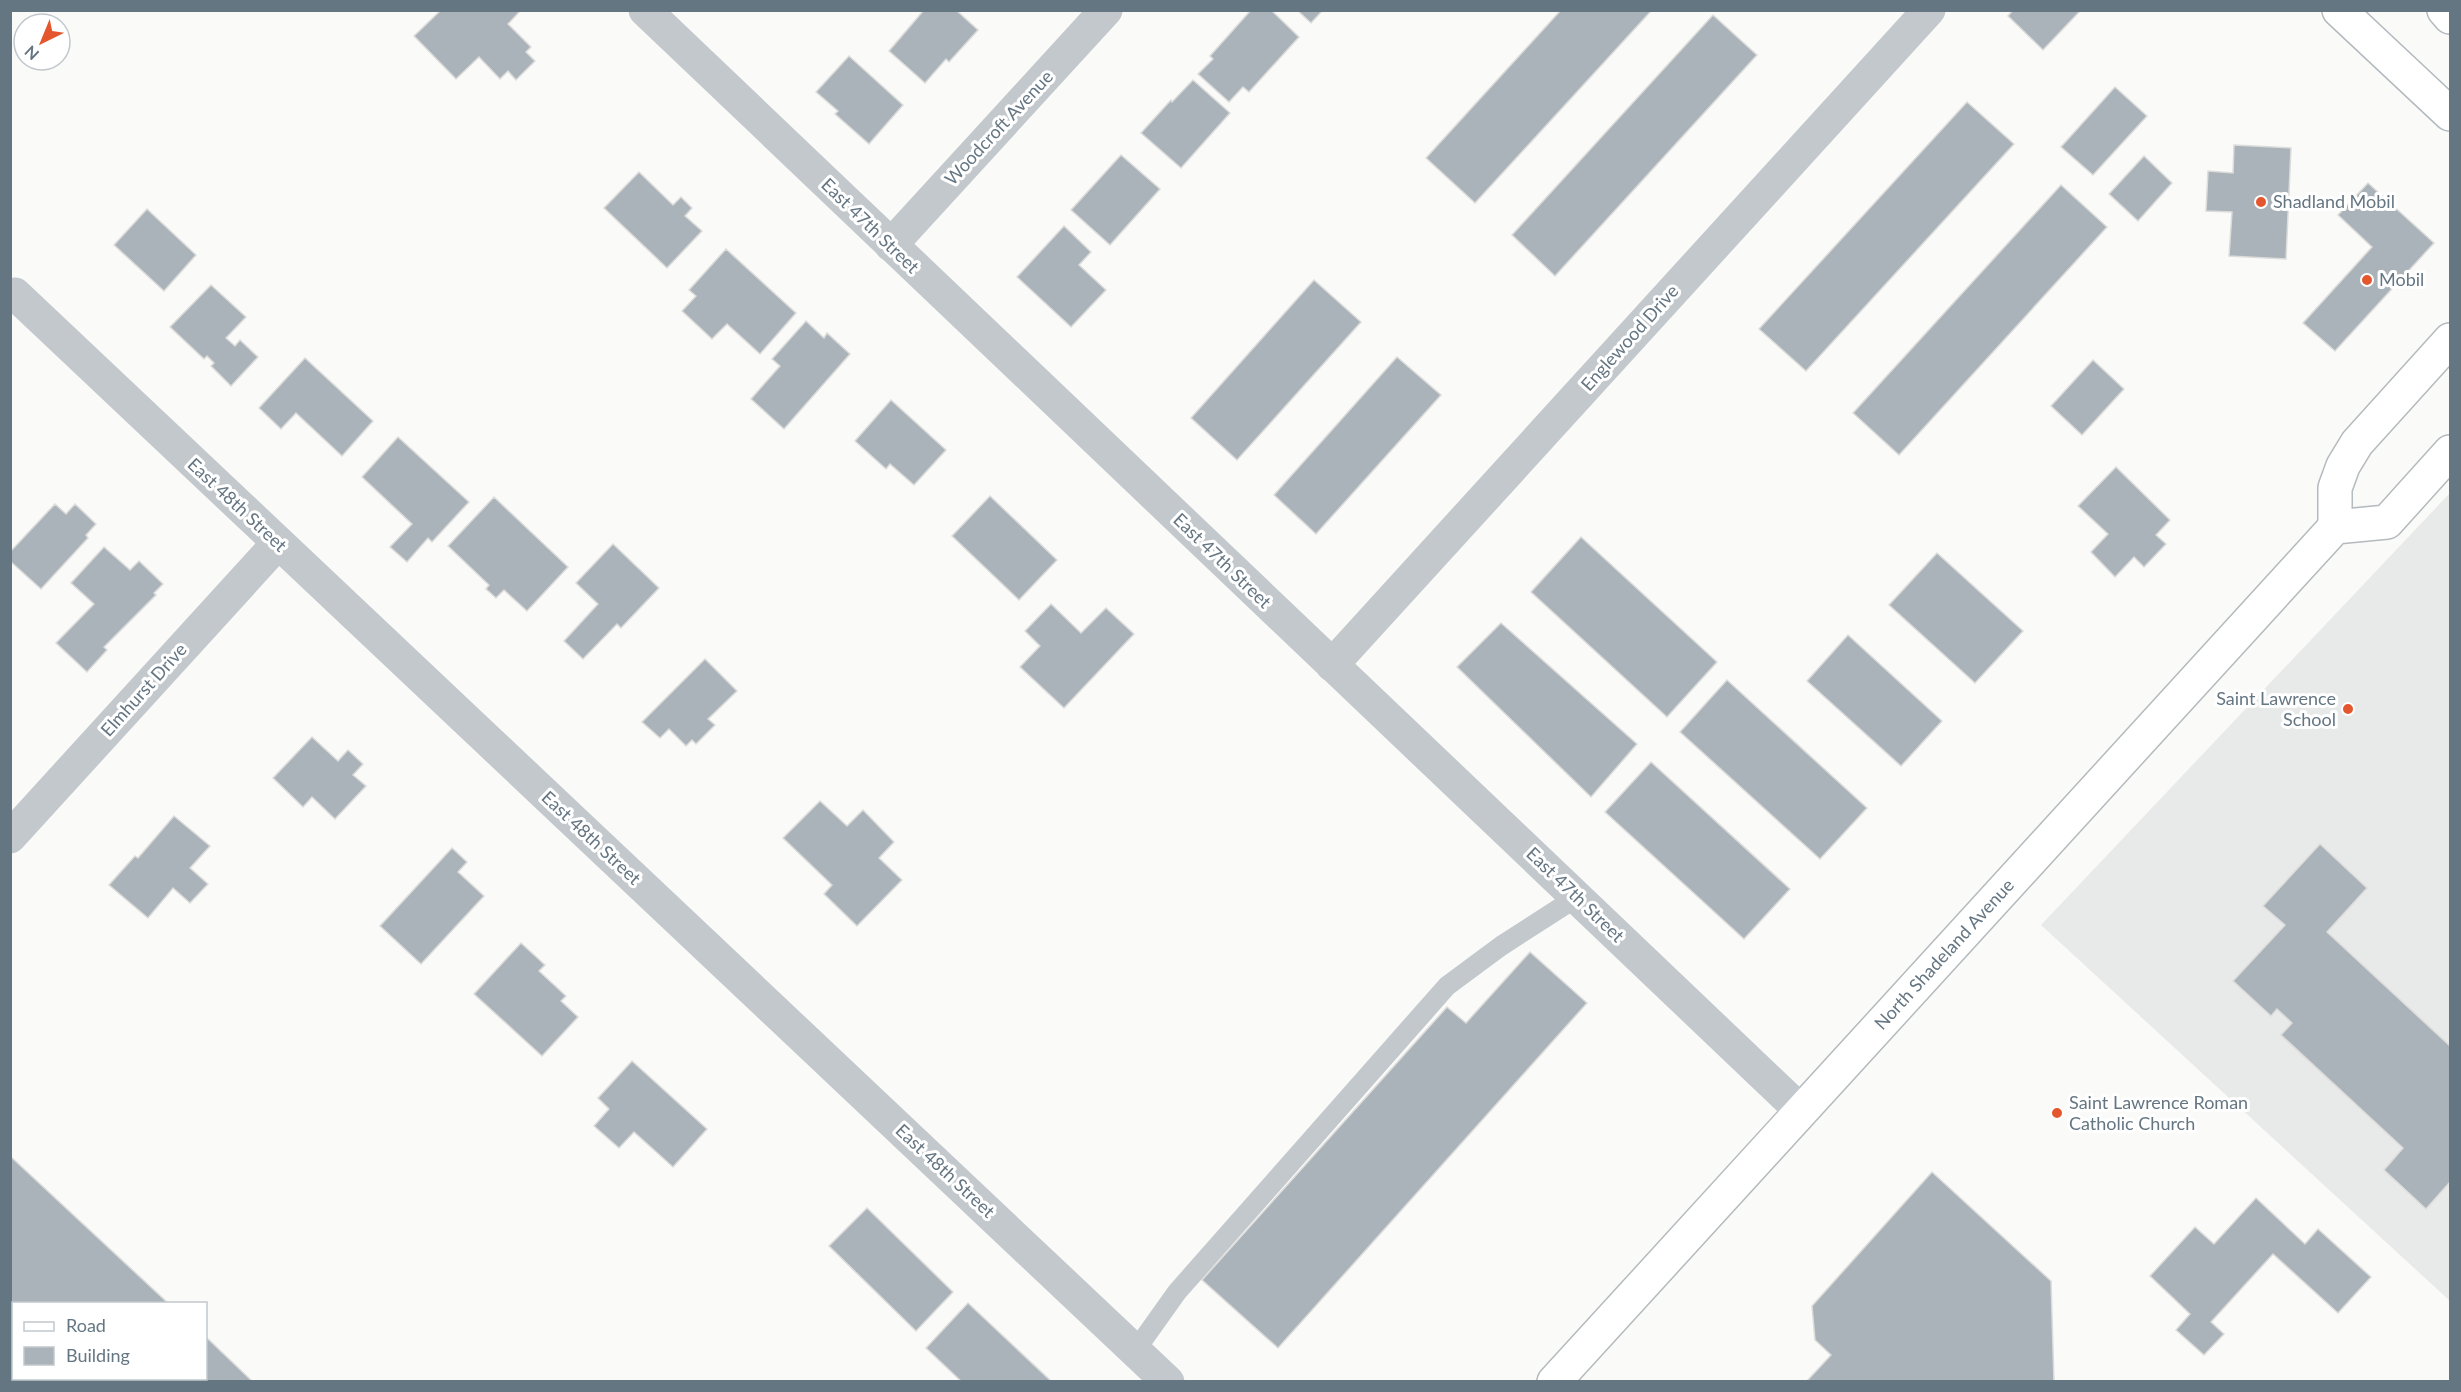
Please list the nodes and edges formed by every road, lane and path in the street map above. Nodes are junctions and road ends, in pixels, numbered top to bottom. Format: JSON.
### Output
{"nodes":[{"id":1,"x":645,"y":10,"type":"edge"},
{"id":2,"x":1106,"y":10,"type":"edge"},
{"id":3,"x":1929,"y":10,"type":"edge"},
{"id":4,"x":2339,"y":10,"type":"edge"},
{"id":5,"x":2444,"y":10,"type":"edge"},
{"id":6,"x":2451,"y":17,"type":"edge"},
{"id":7,"x":2451,"y":114,"type":"edge"},
{"id":8,"x":891,"y":245,"type":"junction"},
{"id":9,"x":15,"y":294,"type":"dead end"},
{"id":10,"x":2451,"y":340,"type":"edge"},
{"id":11,"x":2451,"y":452,"type":"edge"},
{"id":12,"x":2335,"y":527,"type":"junction"},
{"id":13,"x":278,"y":543,"type":"junction"},
{"id":14,"x":1332,"y":665,"type":"junction"},
{"id":15,"x":10,"y":837,"type":"edge"},
{"id":16,"x":1577,"y":897,"type":"junction"},
{"id":17,"x":1800,"y":1110,"type":"junction"},
{"id":18,"x":1135,"y":1351,"type":"junction"},
{"id":19,"x":1168,"y":1382,"type":"edge"},
{"id":20,"x":1554,"y":1382,"type":"edge"}],
"edges":[{"from":1,"to":8,"type":"street","name":"East 47th Street"},
{"from":2,"to":8,"type":"street","name":"Woodcroft Avenue"},
{"from":3,"to":14,"type":"street","name":"Englewood Drive"},
{"from":4,"to":7,"type":"main road"},
{"from":5,"to":6,"type":"main road"},
{"from":8,"to":14,"type":"street","name":"East 47th Street"},
{"from":9,"to":13,"type":"street","name":"East 48th Street"},
{"from":10,"to":12,"type":"main road"},
{"from":11,"to":12,"type":"main road"},
{"from":12,"to":17,"type":"main road","name":"North Shadeland Avenue"},
{"from":13,"to":15,"type":"street","name":"Elmhurst Drive"},
{"from":13,"to":18,"type":"street","name":"East 48th Street"},
{"from":14,"to":16,"type":"street","name":"East 47th Street"},
{"from":16,"to":17,"type":"street","name":"East 47th Street"},
{"from":16,"to":18,"type":"lane"},
{"from":17,"to":20,"type":"main road","name":"North Shadeland Avenue"},
{"from":18,"to":19,"type":"street","name":"East 48th Street"}]}
